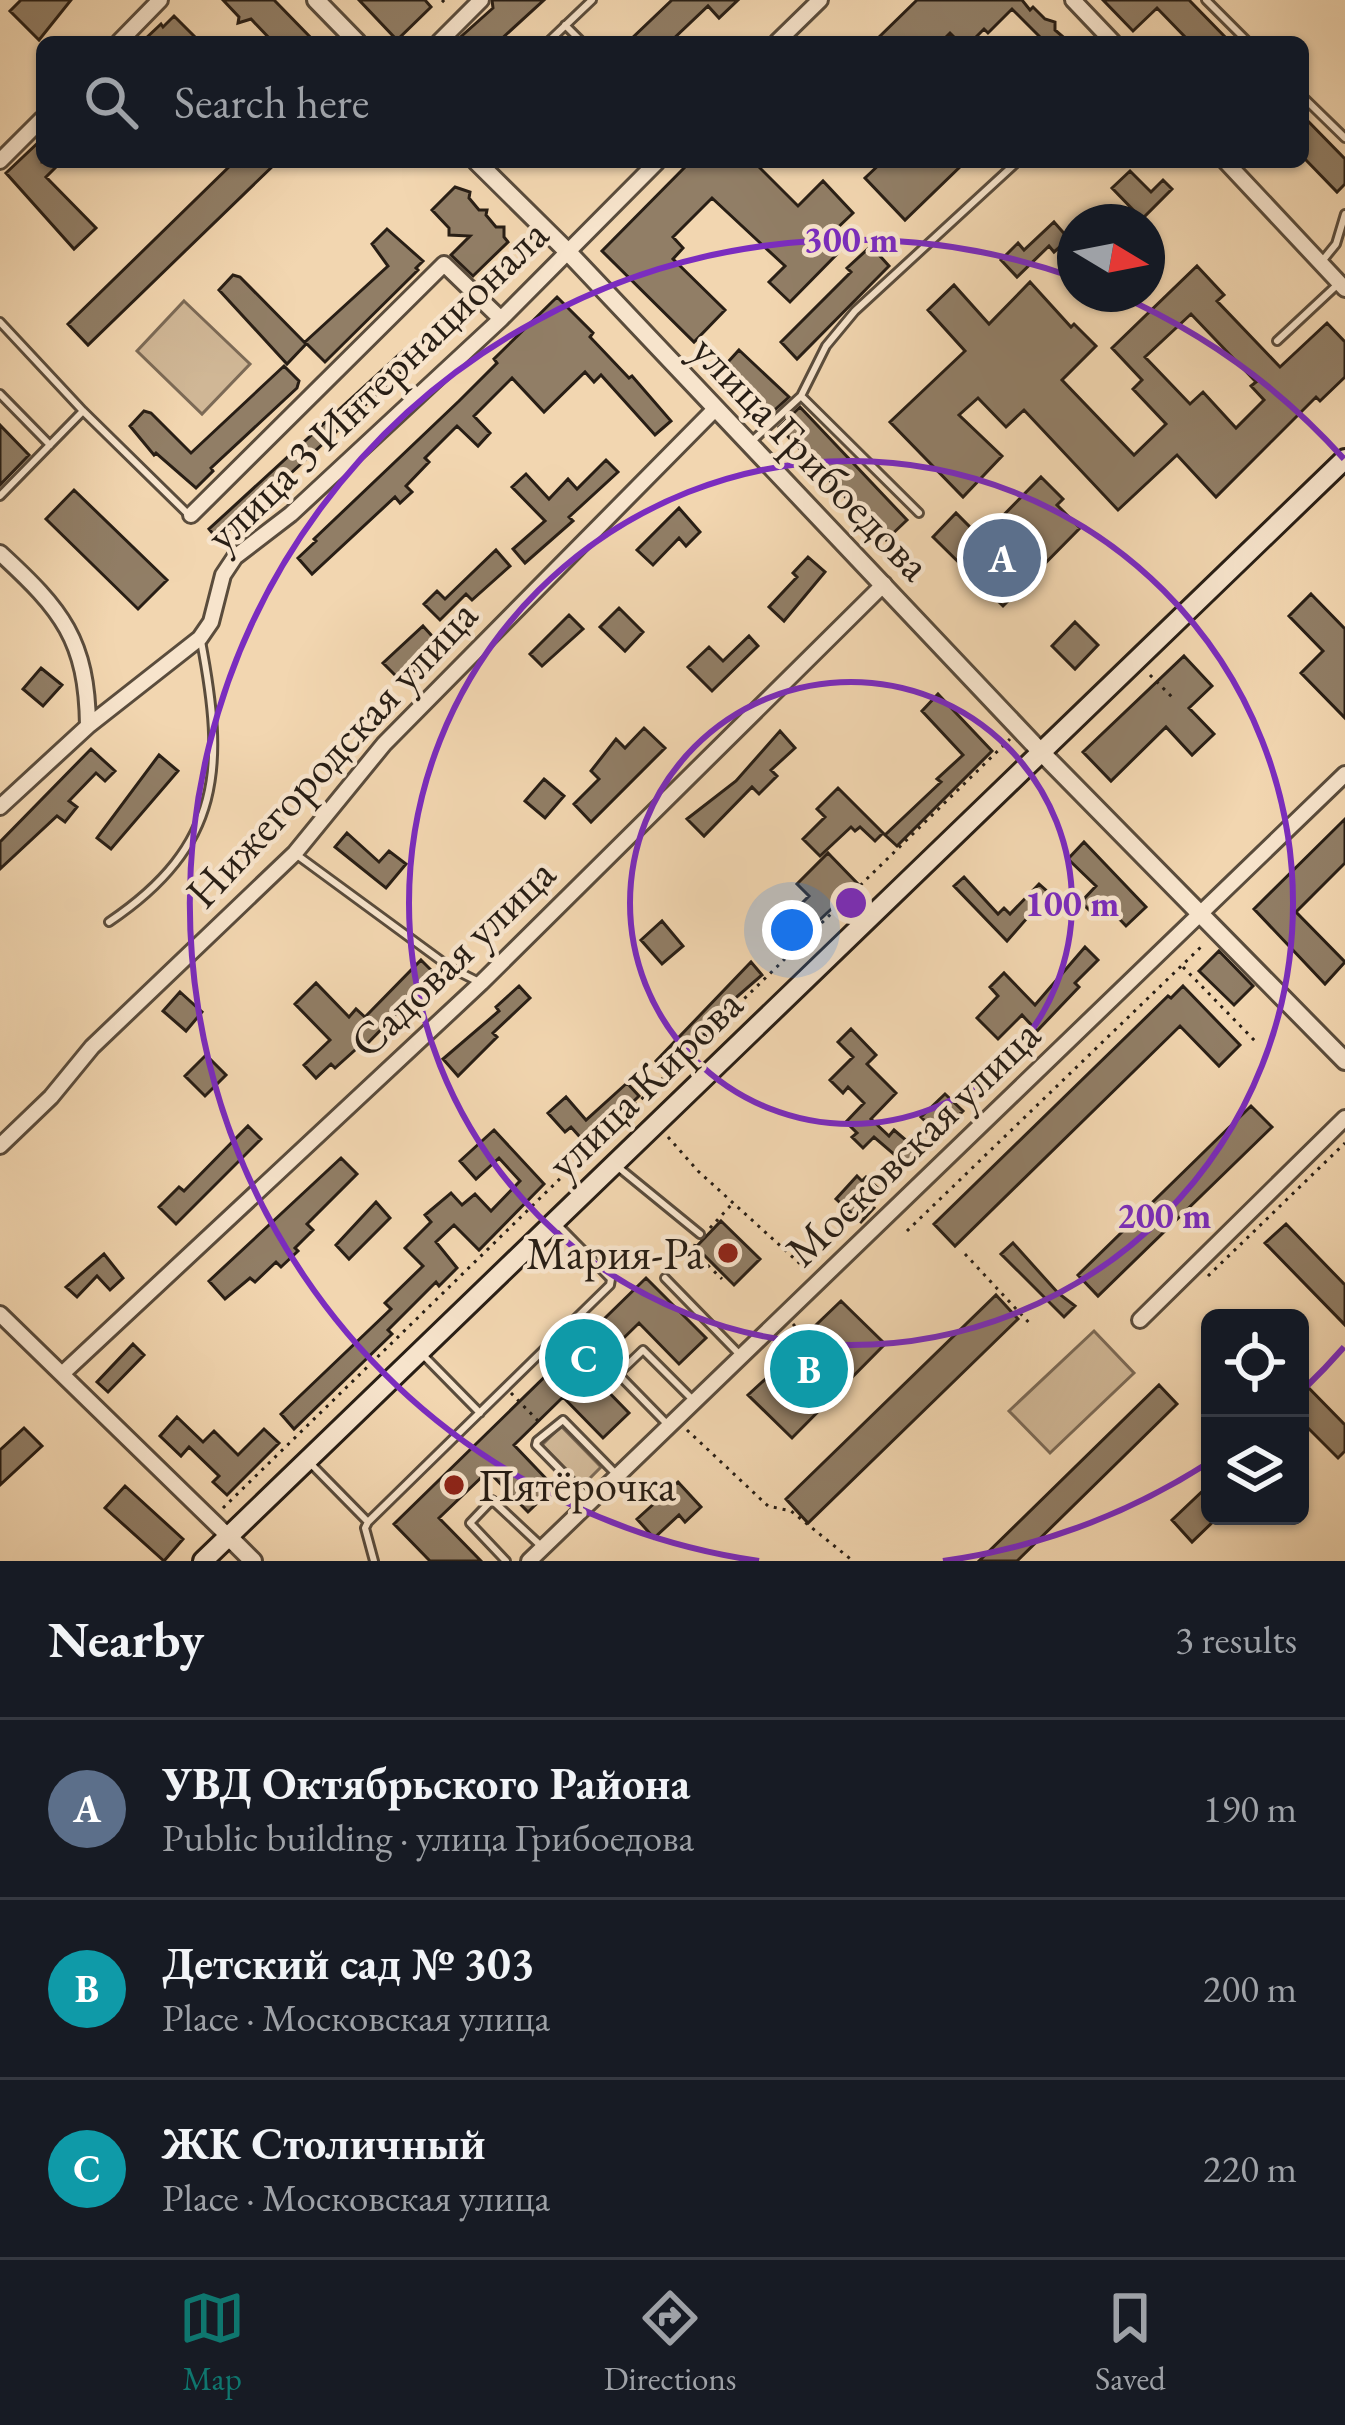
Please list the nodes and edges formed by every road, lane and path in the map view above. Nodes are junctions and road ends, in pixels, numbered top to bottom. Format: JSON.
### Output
{"nodes":[{"id":1,"x":160,"y":0,"type":"edge"},
{"id":2,"x":316,"y":0,"type":"edge"},
{"id":3,"x":481,"y":0,"type":"edge"},
{"id":4,"x":592,"y":0,"type":"edge"},
{"id":5,"x":820,"y":0,"type":"edge"},
{"id":6,"x":1073,"y":0,"type":"edge"},
{"id":7,"x":1206,"y":0,"type":"edge"},
{"id":8,"x":565,"y":25,"type":"junction"},
{"id":9,"x":125,"y":36,"type":"edge"},
{"id":10,"x":351,"y":36,"type":"edge"},
{"id":11,"x":445,"y":36,"type":"edge"},
{"id":12,"x":554,"y":36,"type":"edge"},
{"id":13,"x":576,"y":36,"type":"edge"},
{"id":14,"x":784,"y":36,"type":"edge"},
{"id":15,"x":1107,"y":36,"type":"edge"},
{"id":16,"x":1242,"y":36,"type":"edge"},
{"id":17,"x":1309,"y":103,"type":"edge"},
{"id":18,"x":36,"y":125,"type":"edge"},
{"id":19,"x":1345,"y":139,"type":"edge"},
{"id":20,"x":0,"y":160,"type":"edge"},
{"id":21,"x":483,"y":168,"type":"edge"},
{"id":22,"x":651,"y":168,"type":"edge"},
{"id":23,"x":1010,"y":168,"type":"edge"},
{"id":24,"x":1232,"y":168,"type":"edge"},
{"id":25,"x":1345,"y":214,"type":"edge"},
{"id":26,"x":567,"y":251,"type":"junction"},
{"id":27,"x":1321,"y":263,"type":"junction"},
{"id":28,"x":1342,"y":286,"type":"edge"},
{"id":29,"x":501,"y":320,"type":"junction"},
{"id":30,"x":1,"y":325,"type":"edge"},
{"id":31,"x":1276,"y":341,"type":"dead end"},
{"id":32,"x":0,"y":394,"type":"edge"},
{"id":33,"x":801,"y":396,"type":"junction"},
{"id":34,"x":714,"y":410,"type":"junction"},
{"id":35,"x":83,"y":411,"type":"junction"},
{"id":36,"x":749,"y":444,"type":"junction"},
{"id":37,"x":50,"y":445,"type":"junction"},
{"id":38,"x":1345,"y":459,"type":"edge"},
{"id":39,"x":0,"y":496,"type":"edge"},
{"id":40,"x":919,"y":513,"type":"dead end"},
{"id":41,"x":191,"y":515,"type":"joint"},
{"id":42,"x":0,"y":553,"type":"edge"},
{"id":43,"x":884,"y":584,"type":"junction"},
{"id":44,"x":200,"y":638,"type":"junction"},
{"id":45,"x":1150,"y":674,"type":"dead end"},
{"id":46,"x":1174,"y":699,"type":"dead end"},
{"id":47,"x":88,"y":726,"type":"junction"},
{"id":48,"x":1019,"y":729,"type":"junction"},
{"id":49,"x":1041,"y":752,"type":"junction"},
{"id":50,"x":1345,"y":774,"type":"edge"},
{"id":51,"x":0,"y":807,"type":"edge"},
{"id":52,"x":295,"y":853,"type":"junction"},
{"id":53,"x":1201,"y":913,"type":"junction"},
{"id":54,"x":109,"y":922,"type":"dead end"},
{"id":55,"x":1219,"y":931,"type":"junction"},
{"id":56,"x":1181,"y":966,"type":"junction"},
{"id":57,"x":481,"y":983,"type":"junction"},
{"id":58,"x":1256,"y":1042,"type":"dead end"},
{"id":59,"x":1345,"y":1061,"type":"edge"},
{"id":60,"x":639,"y":1103,"type":"junction"},
{"id":61,"x":1345,"y":1118,"type":"edge"},
{"id":62,"x":657,"y":1123,"type":"junction"},
{"id":63,"x":1345,"y":1143,"type":"edge"},
{"id":64,"x":0,"y":1146,"type":"edge"},
{"id":65,"x":616,"y":1165,"type":"junction"},
{"id":66,"x":733,"y":1203,"type":"junction"},
{"id":67,"x":555,"y":1222,"type":"junction"},
{"id":68,"x":907,"y":1231,"type":"dead end"},
{"id":69,"x":700,"y":1234,"type":"dead end"},
{"id":70,"x":965,"y":1254,"type":"dead end"},
{"id":71,"x":814,"y":1275,"type":"dead end"},
{"id":72,"x":1208,"y":1276,"type":"dead end"},
{"id":73,"x":665,"y":1278,"type":"dead end"},
{"id":74,"x":722,"y":1279,"type":"dead end"},
{"id":75,"x":0,"y":1314,"type":"edge"},
{"id":76,"x":1140,"y":1320,"type":"dead end"},
{"id":77,"x":1032,"y":1326,"type":"dead end"},
{"id":78,"x":420,"y":1352,"type":"junction"},
{"id":79,"x":741,"y":1356,"type":"junction"},
{"id":80,"x":62,"y":1374,"type":"junction"},
{"id":81,"x":516,"y":1399,"type":"dead end"},
{"id":82,"x":694,"y":1401,"type":"junction"},
{"id":83,"x":480,"y":1413,"type":"junction"},
{"id":84,"x":672,"y":1423,"type":"junction"},
{"id":85,"x":547,"y":1430,"type":"junction"},
{"id":86,"x":307,"y":1460,"type":"junction"},
{"id":87,"x":617,"y":1476,"type":"junction"},
{"id":88,"x":591,"y":1501,"type":"junction"},
{"id":89,"x":211,"y":1519,"type":"junction"},
{"id":90,"x":368,"y":1522,"type":"junction"},
{"id":91,"x":228,"y":1536,"type":"junction"},
{"id":92,"x":543,"y":1548,"type":"junction"},
{"id":93,"x":203,"y":1561,"type":"edge"},
{"id":94,"x":253,"y":1561,"type":"edge"},
{"id":95,"x":374,"y":1561,"type":"edge"},
{"id":96,"x":506,"y":1561,"type":"edge"},
{"id":97,"x":529,"y":1561,"type":"edge"},
{"id":98,"x":854,"y":1561,"type":"edge"}],
"edges":[{"from":1,"to":9,"type":"street"},
{"from":2,"to":10,"type":"street"},
{"from":3,"to":11,"type":"street"},
{"from":4,"to":8,"type":"lane"},
{"from":5,"to":14,"type":"street"},
{"from":6,"to":15,"type":"street"},
{"from":7,"to":16,"type":"lane"},
{"from":8,"to":12,"type":"lane"},
{"from":8,"to":13,"type":"lane"},
{"from":17,"to":19,"type":"lane"},
{"from":18,"to":20,"type":"street"},
{"from":21,"to":26,"type":"street","name":"улица Грибоедова"},
{"from":22,"to":26,"type":"street","name":"улица 3 Интернационала"},
{"from":23,"to":33,"type":"lane"},
{"from":24,"to":27,"type":"street"},
{"from":25,"to":27,"type":"lane"},
{"from":26,"to":29,"type":"street","name":"улица 3 Интернационала"},
{"from":26,"to":34,"type":"street","name":"улица Грибоедова"},
{"from":27,"to":28,"type":"street"},
{"from":28,"to":31,"type":"lane"},
{"from":29,"to":41,"type":"street"},
{"from":29,"to":44,"type":"street","name":"улица 3 Интернационала"},
{"from":30,"to":35,"type":"lane"},
{"from":32,"to":37,"type":"lane"},
{"from":33,"to":36,"type":"lane"},
{"from":33,"to":40,"type":"lane"},
{"from":34,"to":36,"type":"street","name":"улица Грибоедова"},
{"from":34,"to":52,"type":"street","name":"Нижегородская улица"},
{"from":35,"to":37,"type":"lane"},
{"from":35,"to":41,"type":"lane"},
{"from":36,"to":43,"type":"street","name":"улица Грибоедова"},
{"from":37,"to":39,"type":"lane"},
{"from":38,"to":49,"type":"main road","name":"улица Кирова"},
{"from":42,"to":47,"type":"street"},
{"from":43,"to":48,"type":"street","name":"улица Грибоедова"},
{"from":43,"to":57,"type":"street","name":"Садовая улица"},
{"from":44,"to":47,"type":"street"},
{"from":44,"to":54,"type":"lane"},
{"from":45,"to":46,"type":"path"},
{"from":47,"to":51,"type":"street"},
{"from":48,"to":49,"type":"street","name":"улица Грибоедова"},
{"from":48,"to":60,"type":"path"},
{"from":49,"to":53,"type":"street","name":"улица Грибоедова"},
{"from":49,"to":62,"type":"main road","name":"улица Кирова"},
{"from":50,"to":53,"type":"street","name":"Московская улица"},
{"from":52,"to":57,"type":"lane"},
{"from":52,"to":64,"type":"street","name":"Нижегородская улица"},
{"from":53,"to":55,"type":"street","name":"улица Грибоедова"},
{"from":53,"to":79,"type":"street","name":"Московская улица"},
{"from":55,"to":56,"type":"path"},
{"from":55,"to":59,"type":"street","name":"улица Грибоедова"},
{"from":56,"to":58,"type":"path"},
{"from":56,"to":68,"type":"path"},
{"from":57,"to":80,"type":"street","name":"Садовая улица"},
{"from":60,"to":62,"type":"path"},
{"from":60,"to":89,"type":"path"},
{"from":61,"to":76,"type":"street"},
{"from":62,"to":65,"type":"main road","name":"улица Кирова"},
{"from":62,"to":66,"type":"path"},
{"from":63,"to":72,"type":"path"},
{"from":65,"to":67,"type":"main road","name":"улица Кирова"},
{"from":65,"to":69,"type":"lane"},
{"from":66,"to":71,"type":"path"},
{"from":66,"to":74,"type":"path"},
{"from":67,"to":78,"type":"main road","name":"улица Кирова"},
{"from":67,"to":83,"type":"lane"},
{"from":70,"to":77,"type":"path"},
{"from":73,"to":79,"type":"lane"},
{"from":75,"to":80,"type":"street"},
{"from":78,"to":83,"type":"lane"},
{"from":78,"to":86,"type":"main road","name":"улица Кирова"},
{"from":79,"to":82,"type":"street","name":"Московская улица"},
{"from":80,"to":89,"type":"street"},
{"from":81,"to":85,"type":"path"},
{"from":82,"to":84,"type":"street","name":"Московская улица"},
{"from":82,"to":84,"type":"lane"},
{"from":83,"to":90,"type":"lane"},
{"from":84,"to":87,"type":"street","name":"Московская улица"},
{"from":84,"to":98,"type":"path"},
{"from":85,"to":87,"type":"lane"},
{"from":85,"to":88,"type":"lane"},
{"from":86,"to":90,"type":"lane"},
{"from":86,"to":91,"type":"main road","name":"улица Кирова"},
{"from":87,"to":88,"type":"street","name":"Московская улица"},
{"from":88,"to":92,"type":"street","name":"Московская улица"},
{"from":89,"to":91,"type":"street"},
{"from":90,"to":95,"type":"lane"},
{"from":91,"to":93,"type":"main road","name":"улица Кирова"},
{"from":91,"to":94,"type":"street"},
{"from":92,"to":96,"type":"lane"},
{"from":92,"to":97,"type":"street","name":"Московская улица"}]}
